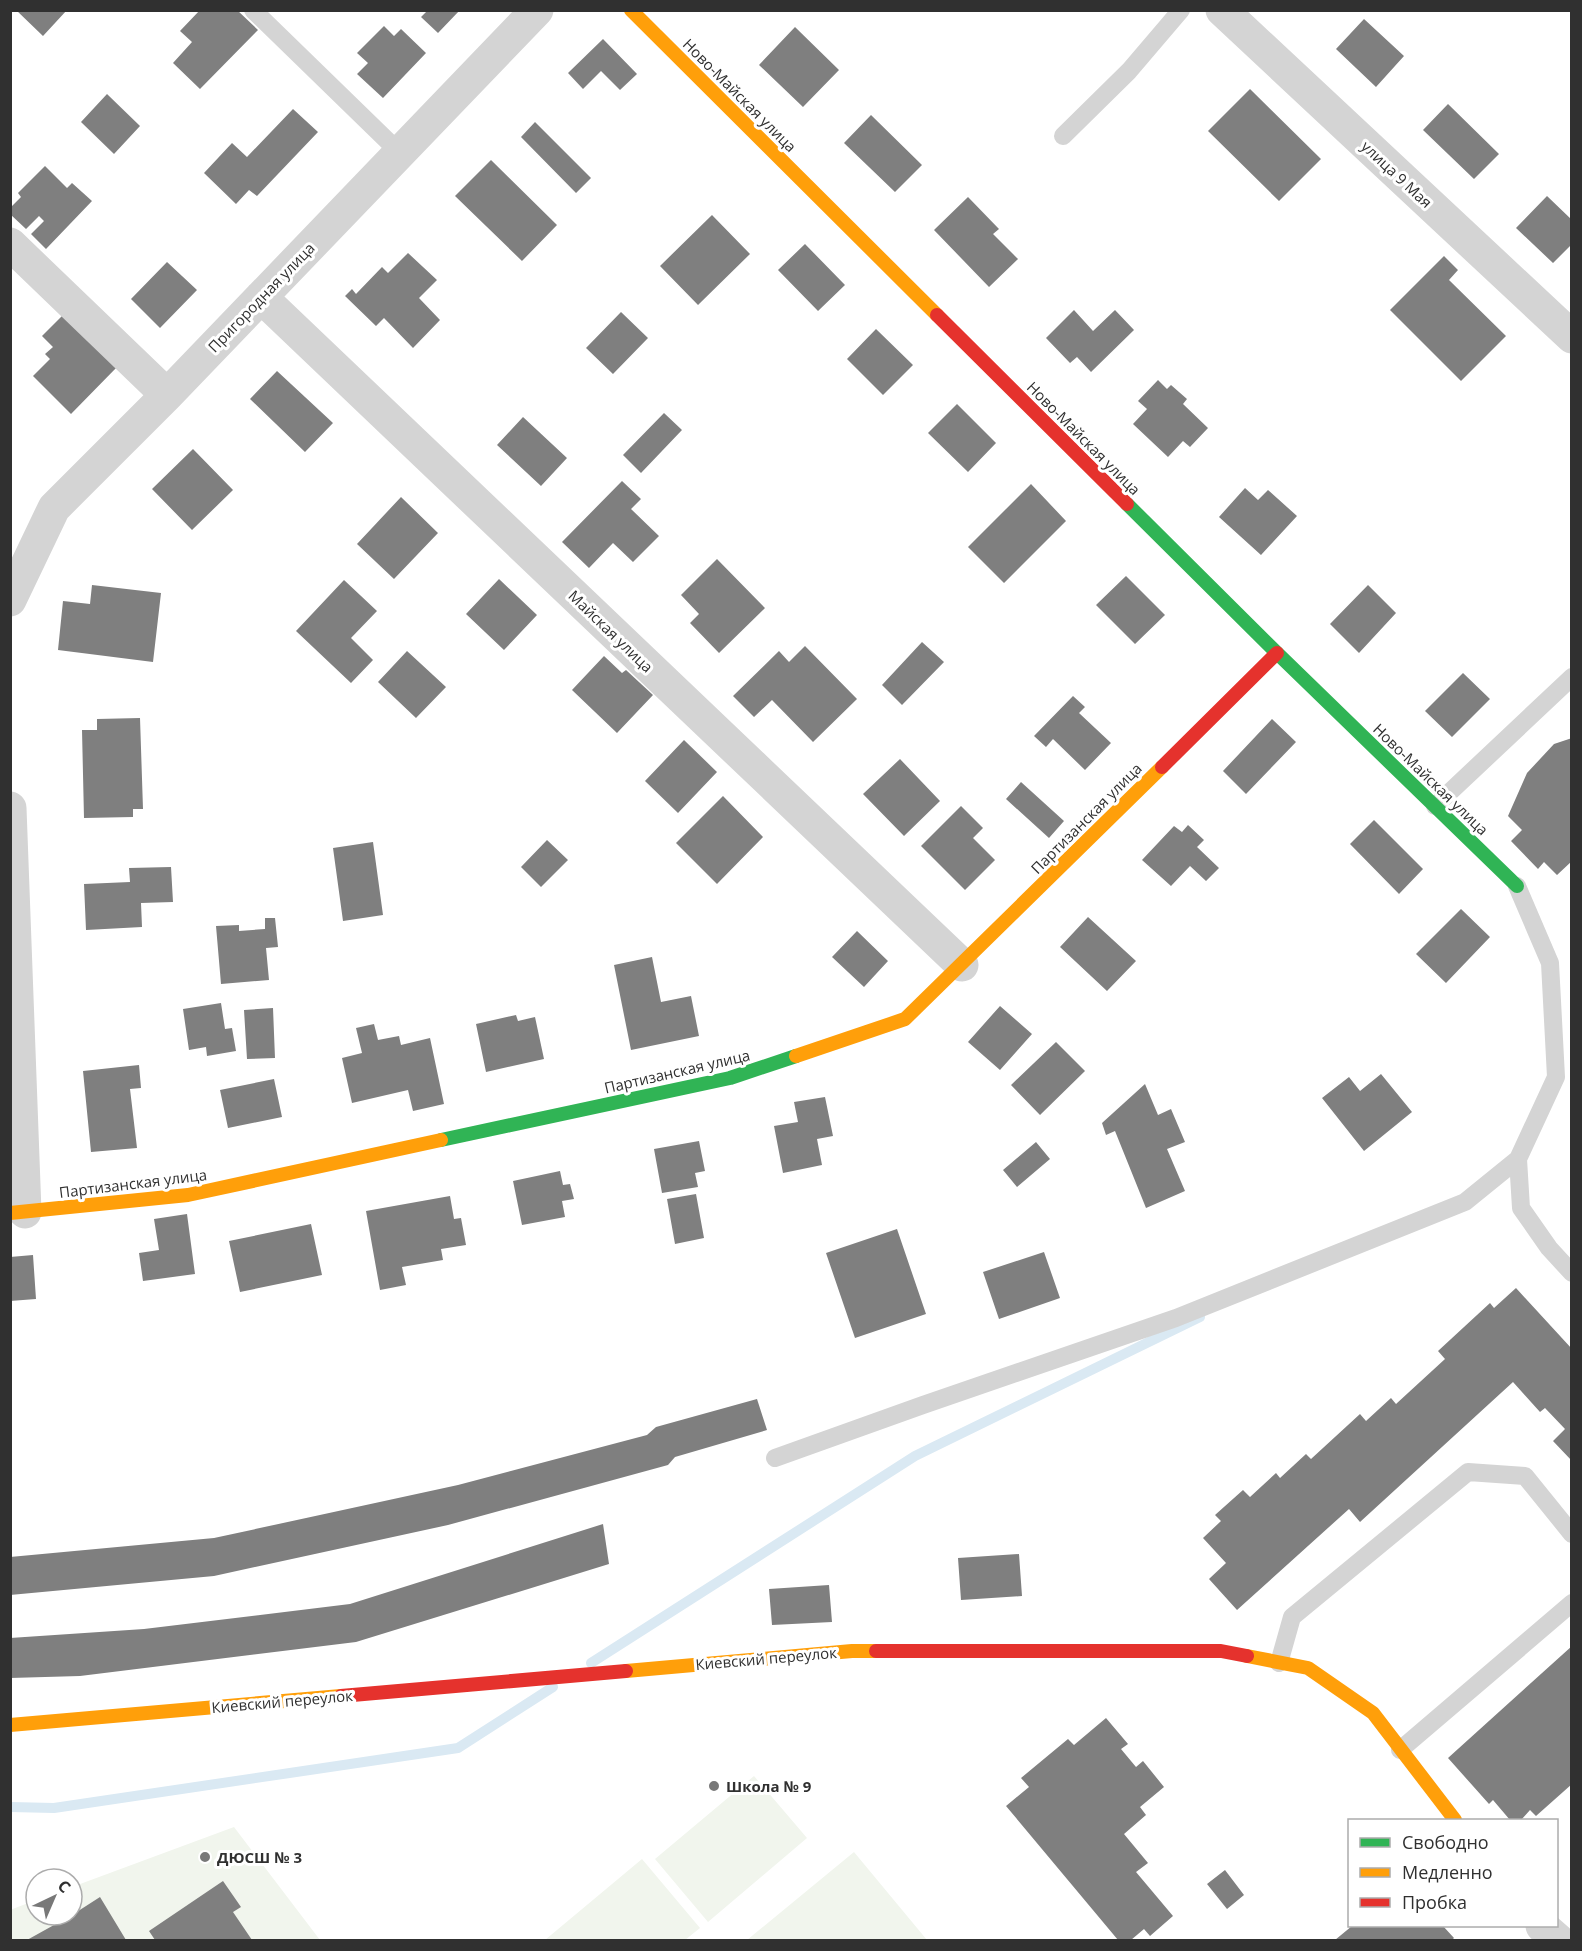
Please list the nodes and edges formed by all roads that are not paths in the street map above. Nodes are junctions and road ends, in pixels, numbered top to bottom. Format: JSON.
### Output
{"nodes":[{"id":1,"x":253,"y":10,"type":"edge"},
{"id":2,"x":537,"y":10,"type":"edge"},
{"id":3,"x":631,"y":10,"type":"edge"},
{"id":4,"x":1181,"y":10,"type":"edge"},
{"id":5,"x":1222,"y":10,"type":"edge"},
{"id":6,"x":1063,"y":136,"type":"dead end"},
{"id":7,"x":400,"y":153,"type":"junction"},
{"id":8,"x":10,"y":244,"type":"edge"},
{"id":9,"x":261,"y":297,"type":"junction"},
{"id":10,"x":1572,"y":337,"type":"edge"},
{"id":11,"x":167,"y":395,"type":"junction"},
{"id":12,"x":10,"y":600,"type":"edge"},
{"id":13,"x":1277,"y":653,"type":"junction"},
{"id":14,"x":1572,"y":677,"type":"edge"},
{"id":15,"x":1435,"y":806,"type":"junction"},
{"id":16,"x":10,"y":808,"type":"edge"},
{"id":17,"x":1517,"y":886,"type":"joint"},
{"id":18,"x":962,"y":965,"type":"junction"},
{"id":19,"x":1518,"y":1159,"type":"junction"},
{"id":20,"x":18,"y":1213,"type":"edge"},
{"id":21,"x":1572,"y":1273,"type":"edge"},
{"id":22,"x":775,"y":1458,"type":"dead end"},
{"id":23,"x":1572,"y":1534,"type":"edge"},
{"id":24,"x":1572,"y":1603,"type":"edge"},
{"id":25,"x":1279,"y":1663,"type":"junction"},
{"id":26,"x":10,"y":1725,"type":"edge"},
{"id":27,"x":1400,"y":1750,"type":"junction"},
{"id":28,"x":1453,"y":1819,"type":"edge"},
{"id":29,"x":1543,"y":1927,"type":"edge"},
{"id":30,"x":1558,"y":1941,"type":"edge"}],
"edges":[{"from":1,"to":7,"type":"lane"},
{"from":2,"to":7,"type":"street","name":"Пригородная улица"},
{"from":3,"to":13,"type":"street","name":"Ново-Майская улица"},
{"from":4,"to":6,"type":"lane"},
{"from":5,"to":10,"type":"street","name":"улица 9 Мая"},
{"from":7,"to":9,"type":"street","name":"Пригородная улица"},
{"from":8,"to":11,"type":"street"},
{"from":9,"to":11,"type":"street","name":"Пригородная улица"},
{"from":9,"to":18,"type":"street","name":"Майская улица"},
{"from":11,"to":12,"type":"street","name":"Пригородная улица"},
{"from":13,"to":15,"type":"street","name":"Ново-Майская улица"},
{"from":13,"to":18,"type":"street","name":"Партизанская улица"},
{"from":14,"to":15,"type":"lane"},
{"from":15,"to":17,"type":"street","name":"Ново-Майская улица"},
{"from":16,"to":20,"type":"street"},
{"from":17,"to":19,"type":"lane"},
{"from":18,"to":20,"type":"street","name":"Партизанская улица"},
{"from":19,"to":21,"type":"lane"},
{"from":19,"to":22,"type":"lane"},
{"from":23,"to":25,"type":"lane"},
{"from":24,"to":27,"type":"lane"},
{"from":25,"to":26,"type":"street","name":"Киевский переулок"},
{"from":25,"to":27,"type":"street","name":"Киевский переулок"},
{"from":27,"to":28,"type":"street","name":"Киевский переулок"},
{"from":29,"to":30,"type":"street"}]}
